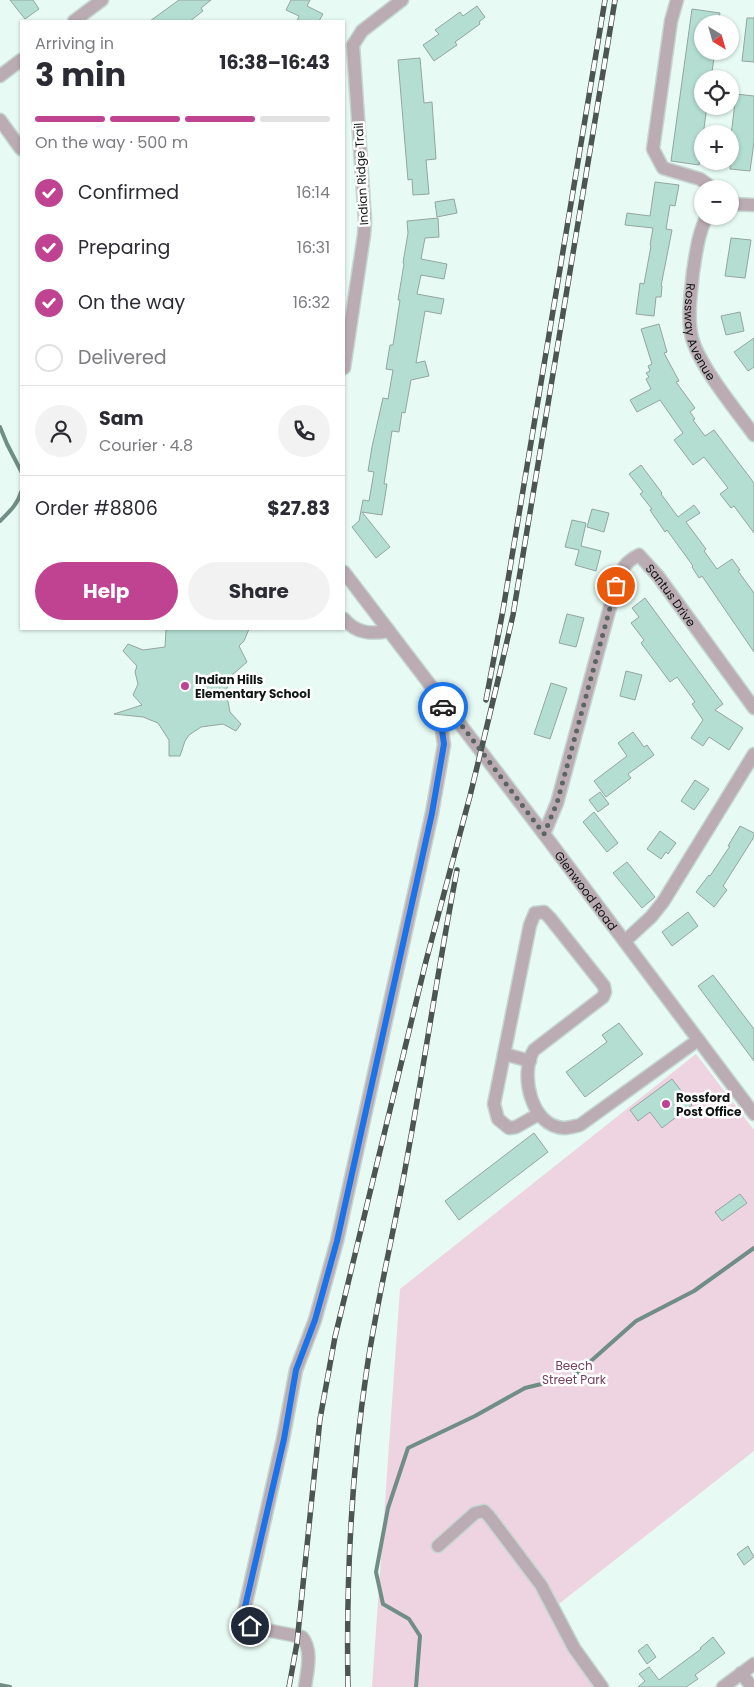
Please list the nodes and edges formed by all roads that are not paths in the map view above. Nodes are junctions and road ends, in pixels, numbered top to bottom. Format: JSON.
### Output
{"nodes":[{"id":1,"x":102,"y":0,"type":"edge"},
{"id":2,"x":402,"y":0,"type":"edge"},
{"id":3,"x":677,"y":0,"type":"edge"},
{"id":4,"x":75,"y":20,"type":"edge"},
{"id":5,"x":20,"y":61,"type":"edge"},
{"id":6,"x":0,"y":76,"type":"edge"},
{"id":7,"x":0,"y":120,"type":"edge"},
{"id":8,"x":20,"y":148,"type":"edge"},
{"id":9,"x":701,"y":180,"type":"edge"},
{"id":10,"x":739,"y":204,"type":"edge"},
{"id":11,"x":754,"y":205,"type":"edge"},
{"id":12,"x":704,"y":225,"type":"edge"},
{"id":13,"x":345,"y":361,"type":"edge"},
{"id":14,"x":754,"y":435,"type":"edge"},
{"id":15,"x":345,"y":573,"type":"edge"},
{"id":16,"x":345,"y":620,"type":"edge"},
{"id":17,"x":389,"y":630,"type":"junction"},
{"id":18,"x":444,"y":702,"type":"junction"},
{"id":19,"x":754,"y":708,"type":"edge"},
{"id":20,"x":754,"y":754,"type":"edge"},
{"id":21,"x":544,"y":834,"type":"junction"},
{"id":22,"x":625,"y":941,"type":"junction"},
{"id":23,"x":698,"y":1040,"type":"junction"},
{"id":24,"x":504,"y":1054,"type":"junction"},
{"id":25,"x":530,"y":1061,"type":"junction"},
{"id":26,"x":539,"y":1114,"type":"junction"},
{"id":27,"x":754,"y":1114,"type":"edge"},
{"id":28,"x":438,"y":1546,"type":"dead end"},
{"id":29,"x":754,"y":1664,"type":"edge"},
{"id":30,"x":741,"y":1674,"type":"junction"},
{"id":31,"x":305,"y":1687,"type":"edge"},
{"id":32,"x":602,"y":1687,"type":"edge"},
{"id":33,"x":724,"y":1687,"type":"edge"},
{"id":34,"x":752,"y":1687,"type":"edge"}],
"edges":[{"from":1,"to":4,"type":"street"},
{"from":2,"to":13,"type":"street","name":"Indian Ridge Trail"},
{"from":3,"to":9,"type":"street"},
{"from":5,"to":6,"type":"street"},
{"from":7,"to":8,"type":"street"},
{"from":10,"to":11,"type":"street"},
{"from":12,"to":14,"type":"street","name":"Rossway Avenue"},
{"from":15,"to":17,"type":"street","name":"Glenwood Road"},
{"from":16,"to":17,"type":"street"},
{"from":17,"to":18,"type":"street","name":"Glenwood Road"},
{"from":18,"to":21,"type":"street","name":"Glenwood Road"},
{"from":18,"to":31,"type":"street"},
{"from":19,"to":21,"type":"street","name":"Santus Drive"},
{"from":20,"to":22,"type":"street"},
{"from":21,"to":22,"type":"street","name":"Glenwood Road"},
{"from":22,"to":23,"type":"street","name":"Glenwood Road"},
{"from":23,"to":26,"type":"street"},
{"from":23,"to":27,"type":"street","name":"Glenwood Road"},
{"from":24,"to":25,"type":"street"},
{"from":24,"to":25,"type":"street"},
{"from":24,"to":26,"type":"street"},
{"from":25,"to":26,"type":"street"},
{"from":28,"to":32,"type":"street"},
{"from":29,"to":30,"type":"street"},
{"from":30,"to":33,"type":"street"},
{"from":30,"to":34,"type":"street"}]}
